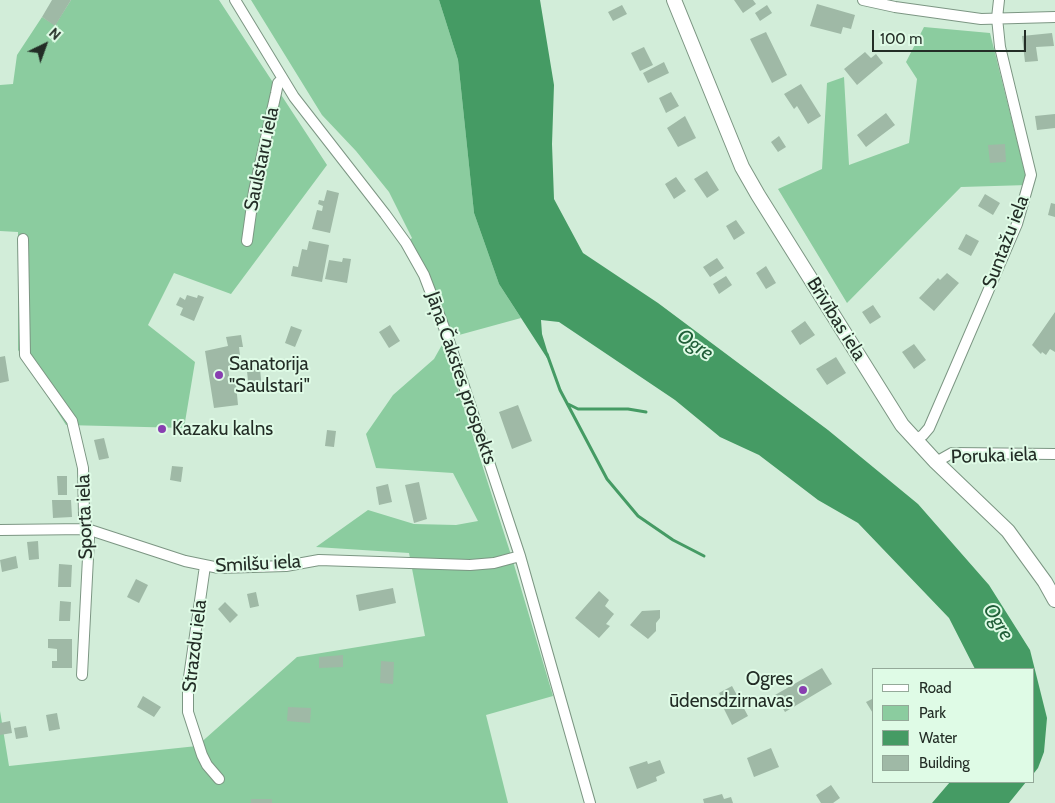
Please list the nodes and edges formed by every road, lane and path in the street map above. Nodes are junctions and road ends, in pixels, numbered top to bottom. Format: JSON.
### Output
{"nodes":[{"id":1,"x":235,"y":0,"type":"edge"},
{"id":2,"x":674,"y":0,"type":"edge"},
{"id":3,"x":863,"y":0,"type":"edge"},
{"id":4,"x":999,"y":0,"type":"edge"},
{"id":5,"x":1055,"y":17,"type":"edge"},
{"id":6,"x":997,"y":18,"type":"junction"},
{"id":7,"x":282,"y":79,"type":"junction"},
{"id":8,"x":23,"y":239,"type":"dead end"},
{"id":9,"x":246,"y":241,"type":"dead end"},
{"id":10,"x":915,"y":440,"type":"junction"},
{"id":11,"x":1055,"y":454,"type":"edge"},
{"id":12,"x":936,"y":462,"type":"junction"},
{"id":13,"x":86,"y":529,"type":"junction"},
{"id":14,"x":0,"y":530,"type":"edge"},
{"id":15,"x":520,"y":556,"type":"junction"},
{"id":16,"x":204,"y":566,"type":"junction"},
{"id":17,"x":1055,"y":600,"type":"edge"},
{"id":18,"x":82,"y":675,"type":"dead end"},
{"id":19,"x":218,"y":778,"type":"dead end"},
{"id":20,"x":590,"y":803,"type":"edge"}],
"edges":[{"from":1,"to":7,"type":"street","name":"Jāņa Čakstes prospekts"},
{"from":2,"to":10,"type":"main road","name":"Brīvības iela"},
{"from":3,"to":6,"type":"street"},
{"from":4,"to":6,"type":"street","name":"Suntažu iela"},
{"from":5,"to":6,"type":"street"},
{"from":6,"to":10,"type":"street","name":"Suntažu iela"},
{"from":7,"to":9,"type":"street","name":"Saulstaru iela"},
{"from":7,"to":15,"type":"street","name":"Jāņa Čakstes prospekts"},
{"from":8,"to":13,"type":"street","name":"Sporta iela"},
{"from":10,"to":12,"type":"main road","name":"Brīvības iela"},
{"from":11,"to":12,"type":"street","name":"Poruka iela"},
{"from":12,"to":17,"type":"main road","name":"Brīvības iela"},
{"from":13,"to":14,"type":"street","name":"Smilšu iela"},
{"from":13,"to":16,"type":"street","name":"Smilšu iela"},
{"from":13,"to":18,"type":"street","name":"Sporta iela"},
{"from":15,"to":16,"type":"street","name":"Smilšu iela"},
{"from":15,"to":20,"type":"street","name":"Jāņa Čakstes prospekts"},
{"from":16,"to":19,"type":"street","name":"Strazdu iela"}]}
